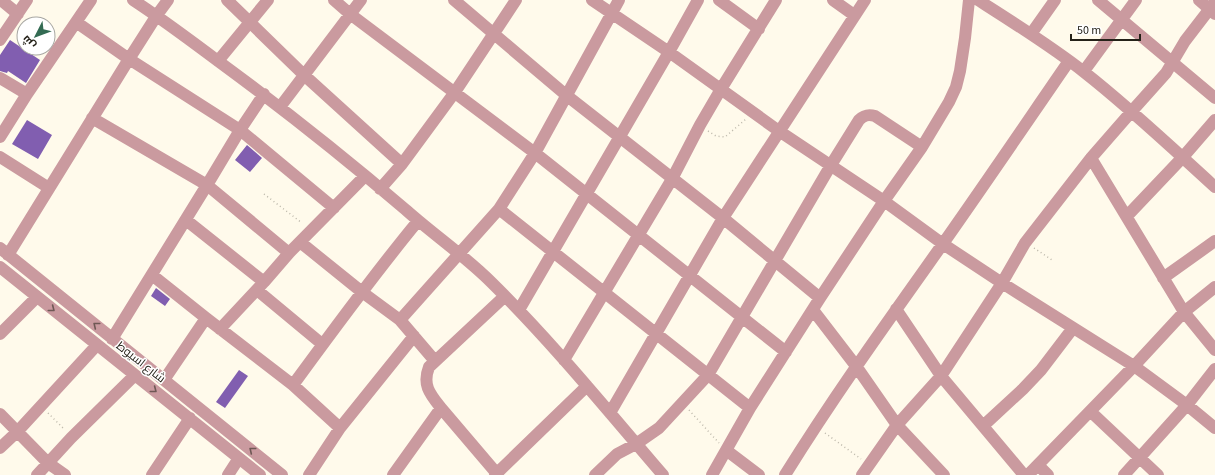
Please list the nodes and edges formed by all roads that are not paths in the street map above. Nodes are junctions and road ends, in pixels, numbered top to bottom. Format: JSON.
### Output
{"nodes":[{"id":1,"x":1,"y":0,"type":"edge"},
{"id":2,"x":27,"y":0,"type":"edge"},
{"id":3,"x":91,"y":0,"type":"edge"},
{"id":4,"x":133,"y":0,"type":"edge"},
{"id":5,"x":168,"y":0,"type":"edge"},
{"id":6,"x":227,"y":0,"type":"edge"},
{"id":7,"x":268,"y":0,"type":"edge"},
{"id":8,"x":334,"y":0,"type":"edge"},
{"id":9,"x":361,"y":0,"type":"edge"},
{"id":10,"x":454,"y":0,"type":"edge"},
{"id":11,"x":516,"y":0,"type":"edge"},
{"id":12,"x":592,"y":0,"type":"edge"},
{"id":13,"x":619,"y":0,"type":"edge"},
{"id":14,"x":698,"y":0,"type":"edge"},
{"id":15,"x":719,"y":0,"type":"edge"},
{"id":16,"x":776,"y":0,"type":"edge"},
{"id":17,"x":833,"y":0,"type":"edge"},
{"id":18,"x":865,"y":0,"type":"edge"},
{"id":19,"x":968,"y":0,"type":"edge"},
{"id":20,"x":978,"y":0,"type":"edge"},
{"id":21,"x":1055,"y":0,"type":"edge"},
{"id":22,"x":1098,"y":0,"type":"edge"},
{"id":23,"x":1136,"y":0,"type":"edge"},
{"id":24,"x":1198,"y":0,"type":"edge"},
{"id":25,"x":1213,"y":8,"type":"edge"},
{"id":26,"x":612,"y":13,"type":"junction"},
{"id":27,"x":18,"y":14,"type":"junction"},
{"id":28,"x":350,"y":14,"type":"junction"},
{"id":29,"x":157,"y":15,"type":"junction"},
{"id":30,"x":854,"y":15,"type":"junction"},
{"id":31,"x":1122,"y":20,"type":"junction"},
{"id":32,"x":76,"y":22,"type":"junction"},
{"id":33,"x":249,"y":22,"type":"junction"},
{"id":34,"x":759,"y":29,"type":"junction"},
{"id":35,"x":494,"y":34,"type":"junction"},
{"id":36,"x":1032,"y":34,"type":"junction"},
{"id":37,"x":0,"y":40,"type":"edge"},
{"id":38,"x":669,"y":52,"type":"junction"},
{"id":39,"x":129,"y":59,"type":"junction"},
{"id":40,"x":218,"y":61,"type":"junction"},
{"id":41,"x":1069,"y":61,"type":"junction"},
{"id":42,"x":1172,"y":63,"type":"junction"},
{"id":43,"x":1084,"y":72,"type":"junction"},
{"id":44,"x":304,"y":75,"type":"junction"},
{"id":45,"x":0,"y":78,"type":"edge"},
{"id":46,"x":721,"y":89,"type":"junction"},
{"id":47,"x":455,"y":92,"type":"junction"},
{"id":48,"x":27,"y":94,"type":"junction"},
{"id":49,"x":264,"y":94,"type":"junction"},
{"id":50,"x":566,"y":95,"type":"junction"},
{"id":51,"x":1215,"y":98,"type":"edge"},
{"id":52,"x":280,"y":107,"type":"junction"},
{"id":53,"x":1132,"y":110,"type":"junction"},
{"id":54,"x":92,"y":118,"type":"junction"},
{"id":55,"x":1215,"y":120,"type":"edge"},
{"id":56,"x":240,"y":130,"type":"junction"},
{"id":57,"x":779,"y":131,"type":"junction"},
{"id":58,"x":620,"y":136,"type":"junction"},
{"id":59,"x":0,"y":137,"type":"edge"},
{"id":60,"x":922,"y":147,"type":"junction"},
{"id":61,"x":535,"y":153,"type":"junction"},
{"id":62,"x":0,"y":157,"type":"edge"},
{"id":63,"x":1183,"y":157,"type":"junction"},
{"id":64,"x":1091,"y":158,"type":"junction"},
{"id":65,"x":402,"y":164,"type":"junction"},
{"id":66,"x":831,"y":165,"type":"junction"},
{"id":67,"x":365,"y":176,"type":"junction"},
{"id":68,"x":672,"y":179,"type":"junction"},
{"id":69,"x":207,"y":185,"type":"junction"},
{"id":70,"x":1215,"y":187,"type":"edge"},
{"id":71,"x":49,"y":188,"type":"junction"},
{"id":72,"x":380,"y":189,"type":"junction"},
{"id":73,"x":587,"y":194,"type":"junction"},
{"id":74,"x":884,"y":201,"type":"junction"},
{"id":75,"x":334,"y":208,"type":"junction"},
{"id":76,"x":499,"y":209,"type":"junction"},
{"id":77,"x":1127,"y":216,"type":"junction"},
{"id":78,"x":724,"y":218,"type":"junction"},
{"id":79,"x":186,"y":220,"type":"junction"},
{"id":80,"x":418,"y":221,"type":"junction"},
{"id":81,"x":639,"y":234,"type":"junction"},
{"id":82,"x":1215,"y":241,"type":"edge"},
{"id":83,"x":300,"y":242,"type":"junction"},
{"id":84,"x":943,"y":244,"type":"junction"},
{"id":85,"x":4,"y":251,"type":"edge"},
{"id":86,"x":554,"y":252,"type":"junction"},
{"id":87,"x":289,"y":253,"type":"junction"},
{"id":88,"x":459,"y":254,"type":"junction"},
{"id":89,"x":775,"y":261,"type":"junction"},
{"id":90,"x":0,"y":267,"type":"edge"},
{"id":91,"x":152,"y":275,"type":"junction"},
{"id":92,"x":690,"y":276,"type":"junction"},
{"id":93,"x":1163,"y":278,"type":"junction"},
{"id":94,"x":1002,"y":283,"type":"junction"},
{"id":95,"x":261,"y":286,"type":"junction"},
{"id":96,"x":1215,"y":287,"type":"edge"},
{"id":97,"x":362,"y":292,"type":"junction"},
{"id":98,"x":604,"y":292,"type":"junction"},
{"id":99,"x":505,"y":296,"type":"junction"},
{"id":100,"x":37,"y":297,"type":"junction"},
{"id":101,"x":820,"y":298,"type":"junction"},
{"id":102,"x":896,"y":309,"type":"junction"},
{"id":103,"x":519,"y":310,"type":"junction"},
{"id":104,"x":813,"y":310,"type":"junction"},
{"id":105,"x":1184,"y":312,"type":"junction"},
{"id":106,"x":743,"y":317,"type":"junction"},
{"id":107,"x":206,"y":318,"type":"junction"},
{"id":108,"x":400,"y":320,"type":"junction"},
{"id":109,"x":1073,"y":328,"type":"junction"},
{"id":110,"x":220,"y":329,"type":"junction"},
{"id":111,"x":0,"y":334,"type":"edge"},
{"id":112,"x":657,"y":334,"type":"junction"},
{"id":113,"x":414,"y":336,"type":"junction"},
{"id":114,"x":112,"y":339,"type":"junction"},
{"id":115,"x":322,"y":344,"type":"junction"},
{"id":116,"x":98,"y":345,"type":"junction"},
{"id":117,"x":1215,"y":350,"type":"edge"},
{"id":118,"x":786,"y":352,"type":"junction"},
{"id":119,"x":564,"y":360,"type":"junction"},
{"id":120,"x":435,"y":361,"type":"junction"},
{"id":121,"x":856,"y":366,"type":"junction"},
{"id":122,"x":1134,"y":366,"type":"junction"},
{"id":123,"x":1215,"y":369,"type":"edge"},
{"id":124,"x":135,"y":375,"type":"junction"},
{"id":125,"x":708,"y":375,"type":"junction"},
{"id":126,"x":941,"y":376,"type":"junction"},
{"id":127,"x":164,"y":380,"type":"junction"},
{"id":128,"x":293,"y":385,"type":"junction"},
{"id":129,"x":587,"y":386,"type":"junction"},
{"id":130,"x":1187,"y":405,"type":"junction"},
{"id":131,"x":441,"y":408,"type":"junction"},
{"id":132,"x":750,"y":408,"type":"junction"},
{"id":133,"x":1090,"y":411,"type":"junction"},
{"id":134,"x":610,"y":413,"type":"junction"},
{"id":135,"x":0,"y":414,"type":"edge"},
{"id":136,"x":190,"y":418,"type":"junction"},
{"id":137,"x":897,"y":425,"type":"junction"},
{"id":138,"x":983,"y":426,"type":"junction"},
{"id":139,"x":340,"y":428,"type":"junction"},
{"id":140,"x":1215,"y":428,"type":"edge"},
{"id":141,"x":17,"y":432,"type":"junction"},
{"id":142,"x":636,"y":444,"type":"junction"},
{"id":143,"x":0,"y":448,"type":"edge"},
{"id":144,"x":726,"y":450,"type":"junction"},
{"id":145,"x":239,"y":458,"type":"junction"},
{"id":146,"x":1140,"y":458,"type":"junction"},
{"id":147,"x":48,"y":463,"type":"junction"},
{"id":148,"x":1038,"y":466,"type":"junction"},
{"id":149,"x":497,"y":474,"type":"edge"},
{"id":150,"x":37,"y":475,"type":"edge"},
{"id":151,"x":65,"y":475,"type":"edge"},
{"id":152,"x":152,"y":475,"type":"edge"},
{"id":153,"x":228,"y":475,"type":"edge"},
{"id":154,"x":260,"y":475,"type":"edge"},
{"id":155,"x":282,"y":475,"type":"edge"},
{"id":156,"x":309,"y":475,"type":"edge"},
{"id":157,"x":393,"y":475,"type":"edge"},
{"id":158,"x":595,"y":475,"type":"edge"},
{"id":159,"x":663,"y":475,"type":"edge"},
{"id":160,"x":712,"y":475,"type":"edge"},
{"id":161,"x":759,"y":475,"type":"edge"},
{"id":162,"x":786,"y":475,"type":"edge"},
{"id":163,"x":862,"y":475,"type":"edge"},
{"id":164,"x":944,"y":475,"type":"edge"},
{"id":165,"x":1024,"y":475,"type":"edge"},
{"id":166,"x":1028,"y":475,"type":"edge"},
{"id":167,"x":1048,"y":475,"type":"edge"},
{"id":168,"x":1124,"y":475,"type":"edge"},
{"id":169,"x":1158,"y":475,"type":"edge"}],
"edges":[{"from":1,"to":27,"type":"street"},
{"from":2,"to":27,"type":"street"},
{"from":3,"to":32,"type":"street"},
{"from":4,"to":29,"type":"street"},
{"from":5,"to":29,"type":"street"},
{"from":6,"to":33,"type":"street"},
{"from":7,"to":33,"type":"street"},
{"from":8,"to":28,"type":"street"},
{"from":9,"to":28,"type":"street"},
{"from":10,"to":35,"type":"street"},
{"from":11,"to":35,"type":"street"},
{"from":12,"to":26,"type":"street"},
{"from":13,"to":26,"type":"street"},
{"from":14,"to":38,"type":"street"},
{"from":15,"to":34,"type":"street"},
{"from":16,"to":34,"type":"street"},
{"from":17,"to":30,"type":"street"},
{"from":18,"to":30,"type":"street"},
{"from":19,"to":60,"type":"street"},
{"from":20,"to":36,"type":"street"},
{"from":21,"to":36,"type":"street"},
{"from":22,"to":31,"type":"street"},
{"from":23,"to":31,"type":"street"},
{"from":24,"to":25,"type":"street"},
{"from":25,"to":42,"type":"street"},
{"from":26,"to":38,"type":"street"},
{"from":26,"to":50,"type":"street"},
{"from":27,"to":37,"type":"street"},
{"from":28,"to":44,"type":"street"},
{"from":28,"to":47,"type":"street"},
{"from":29,"to":39,"type":"street"},
{"from":29,"to":40,"type":"street"},
{"from":30,"to":57,"type":"street"},
{"from":31,"to":42,"type":"street"},
{"from":31,"to":43,"type":"street"},
{"from":32,"to":39,"type":"street"},
{"from":32,"to":48,"type":"street"},
{"from":33,"to":40,"type":"street"},
{"from":33,"to":44,"type":"street"},
{"from":34,"to":46,"type":"street"},
{"from":35,"to":47,"type":"street"},
{"from":35,"to":50,"type":"street"},
{"from":36,"to":41,"type":"street"},
{"from":38,"to":46,"type":"street"},
{"from":38,"to":58,"type":"street"},
{"from":39,"to":54,"type":"street"},
{"from":39,"to":56,"type":"street"},
{"from":40,"to":49,"type":"street"},
{"from":41,"to":43,"type":"street"},
{"from":41,"to":84,"type":"street"},
{"from":42,"to":51,"type":"street"},
{"from":42,"to":53,"type":"street"},
{"from":43,"to":53,"type":"street"},
{"from":44,"to":52,"type":"street"},
{"from":44,"to":65,"type":"street"},
{"from":45,"to":48,"type":"street"},
{"from":46,"to":57,"type":"street"},
{"from":46,"to":68,"type":"street"},
{"from":47,"to":61,"type":"street"},
{"from":47,"to":65,"type":"street"},
{"from":48,"to":59,"type":"street"},
{"from":49,"to":52,"type":"street"},
{"from":49,"to":56,"type":"street"},
{"from":50,"to":58,"type":"street"},
{"from":50,"to":61,"type":"street"},
{"from":52,"to":67,"type":"street"},
{"from":53,"to":63,"type":"street"},
{"from":53,"to":64,"type":"street"},
{"from":54,"to":69,"type":"street"},
{"from":54,"to":71,"type":"street"},
{"from":55,"to":63,"type":"street"},
{"from":56,"to":69,"type":"street"},
{"from":56,"to":75,"type":"street"},
{"from":57,"to":66,"type":"street"},
{"from":57,"to":78,"type":"street"},
{"from":58,"to":68,"type":"street"},
{"from":58,"to":73,"type":"street"},
{"from":60,"to":66,"type":"street"},
{"from":60,"to":74,"type":"street"},
{"from":61,"to":73,"type":"street"},
{"from":61,"to":76,"type":"street"},
{"from":62,"to":71,"type":"street"},
{"from":63,"to":70,"type":"street"},
{"from":63,"to":77,"type":"street"},
{"from":64,"to":77,"type":"street"},
{"from":64,"to":94,"type":"street"},
{"from":65,"to":72,"type":"street"},
{"from":66,"to":74,"type":"street"},
{"from":66,"to":89,"type":"street"},
{"from":67,"to":72,"type":"street"},
{"from":67,"to":75,"type":"street"},
{"from":68,"to":78,"type":"street"},
{"from":68,"to":81,"type":"street"},
{"from":69,"to":79,"type":"street"},
{"from":69,"to":87,"type":"street"},
{"from":71,"to":85,"type":"street"},
{"from":72,"to":80,"type":"street"},
{"from":73,"to":81,"type":"street"},
{"from":73,"to":86,"type":"street"},
{"from":74,"to":84,"type":"street"},
{"from":74,"to":101,"type":"street"},
{"from":75,"to":83,"type":"street"},
{"from":76,"to":86,"type":"street"},
{"from":76,"to":88,"type":"street"},
{"from":77,"to":93,"type":"street"},
{"from":78,"to":89,"type":"street"},
{"from":78,"to":92,"type":"street"},
{"from":79,"to":91,"type":"street"},
{"from":79,"to":95,"type":"street"},
{"from":80,"to":88,"type":"street"},
{"from":80,"to":97,"type":"street"},
{"from":81,"to":92,"type":"street"},
{"from":81,"to":98,"type":"street"},
{"from":82,"to":93,"type":"street"},
{"from":83,"to":87,"type":"street"},
{"from":83,"to":97,"type":"street"},
{"from":84,"to":94,"type":"street"},
{"from":84,"to":102,"type":"street"},
{"from":114,"to":85,"type":"street","name":"شارع اسيوط","one_way":true},
{"from":86,"to":98,"type":"street"},
{"from":86,"to":103,"type":"street"},
{"from":87,"to":95,"type":"street"},
{"from":88,"to":99,"type":"street"},
{"from":88,"to":108,"type":"street"},
{"from":89,"to":101,"type":"street"},
{"from":89,"to":106,"type":"street"},
{"from":90,"to":100,"type":"street","name":"شارع اسيوط"},
{"from":91,"to":107,"type":"street"},
{"from":91,"to":114,"type":"street"},
{"from":92,"to":106,"type":"street"},
{"from":92,"to":112,"type":"street"},
{"from":93,"to":105,"type":"street"},
{"from":94,"to":109,"type":"street"},
{"from":94,"to":126,"type":"street"},
{"from":95,"to":110,"type":"street"},
{"from":95,"to":115,"type":"street"},
{"from":96,"to":105,"type":"street"},
{"from":97,"to":108,"type":"street"},
{"from":97,"to":115,"type":"street"},
{"from":98,"to":112,"type":"street"},
{"from":98,"to":119,"type":"street"},
{"from":99,"to":103,"type":"street"},
{"from":99,"to":120,"type":"street"},
{"from":100,"to":111,"type":"street"},
{"from":100,"to":116,"type":"street","name":"شارع اسيوط","one_way":true},
{"from":101,"to":104,"type":"street"},
{"from":102,"to":121,"type":"street"},
{"from":102,"to":126,"type":"street"},
{"from":103,"to":119,"type":"street"},
{"from":104,"to":118,"type":"street"},
{"from":104,"to":121,"type":"street"},
{"from":105,"to":117,"type":"street"},
{"from":105,"to":122,"type":"street"},
{"from":106,"to":118,"type":"street"},
{"from":106,"to":125,"type":"street"},
{"from":107,"to":110,"type":"street"},
{"from":107,"to":127,"type":"street"},
{"from":108,"to":113,"type":"street"},
{"from":109,"to":122,"type":"street"},
{"from":109,"to":138,"type":"street"},
{"from":110,"to":128,"type":"street"},
{"from":112,"to":125,"type":"street"},
{"from":112,"to":134,"type":"street"},
{"from":113,"to":120,"type":"street"},
{"from":113,"to":139,"type":"street"},
{"from":114,"to":127,"type":"street","name":"شارع اسيوط"},
{"from":115,"to":128,"type":"street"},
{"from":116,"to":124,"type":"street","name":"شارع اسيوط"},
{"from":116,"to":141,"type":"street"},
{"from":118,"to":132,"type":"street"},
{"from":119,"to":129,"type":"street"},
{"from":120,"to":131,"type":"street"},
{"from":121,"to":137,"type":"street"},
{"from":121,"to":162,"type":"street"},
{"from":122,"to":130,"type":"street"},
{"from":122,"to":133,"type":"street"},
{"from":123,"to":130,"type":"street"},
{"from":124,"to":136,"type":"street","name":"شارع اسيوط","one_way":true},
{"from":124,"to":147,"type":"street"},
{"from":125,"to":132,"type":"street"},
{"from":125,"to":142,"type":"street"},
{"from":126,"to":137,"type":"street"},
{"from":126,"to":138,"type":"street"},
{"from":155,"to":127,"type":"street","name":"شارع اسيوط","one_way":true},
{"from":128,"to":139,"type":"street"},
{"from":129,"to":134,"type":"street"},
{"from":129,"to":149,"type":"street"},
{"from":130,"to":140,"type":"street"},
{"from":130,"to":146,"type":"street"},
{"from":131,"to":149,"type":"street"},
{"from":131,"to":157,"type":"street"},
{"from":132,"to":144,"type":"street"},
{"from":133,"to":146,"type":"street"},
{"from":133,"to":148,"type":"street"},
{"from":134,"to":142,"type":"street"},
{"from":135,"to":141,"type":"street"},
{"from":136,"to":145,"type":"street","name":"شارع اسيوط"},
{"from":136,"to":152,"type":"street"},
{"from":137,"to":163,"type":"street"},
{"from":137,"to":164,"type":"street"},
{"from":138,"to":165,"type":"street"},
{"from":139,"to":156,"type":"street"},
{"from":141,"to":143,"type":"street"},
{"from":141,"to":147,"type":"street"},
{"from":142,"to":158,"type":"street"},
{"from":142,"to":159,"type":"street"},
{"from":144,"to":160,"type":"street"},
{"from":144,"to":161,"type":"street"},
{"from":145,"to":153,"type":"street"},
{"from":145,"to":154,"type":"street","name":"شارع اسيوط"},
{"from":146,"to":168,"type":"street"},
{"from":146,"to":169,"type":"street"},
{"from":147,"to":150,"type":"street"},
{"from":147,"to":151,"type":"street"},
{"from":148,"to":166,"type":"street"},
{"from":148,"to":167,"type":"street"}]}
